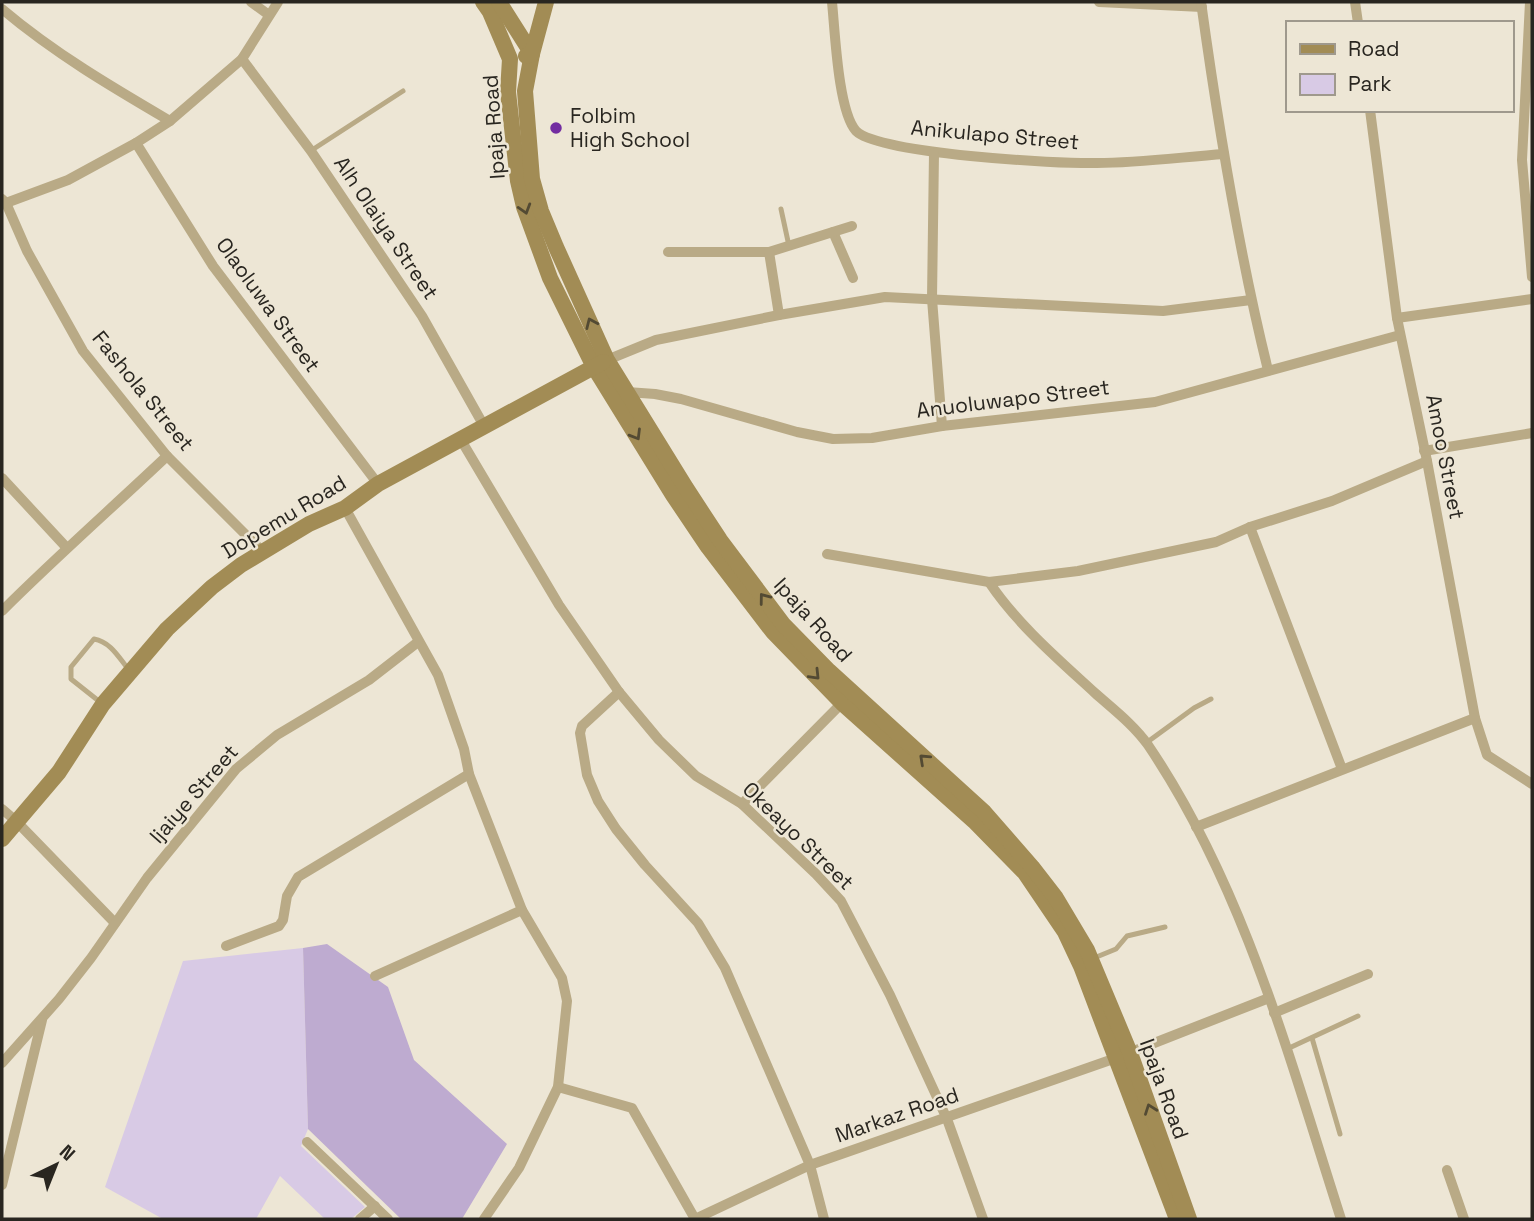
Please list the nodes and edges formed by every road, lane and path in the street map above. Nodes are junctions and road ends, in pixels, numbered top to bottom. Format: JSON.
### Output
{"nodes":[{"id":1,"x":251,"y":2,"type":"edge"},
{"id":2,"x":278,"y":2,"type":"edge"},
{"id":3,"x":483,"y":2,"type":"edge"},
{"id":4,"x":499,"y":2,"type":"edge"},
{"id":5,"x":546,"y":2,"type":"edge"},
{"id":6,"x":832,"y":2,"type":"edge"},
{"id":7,"x":1099,"y":2,"type":"edge"},
{"id":8,"x":1355,"y":2,"type":"edge"},
{"id":9,"x":1530,"y":2,"type":"edge"},
{"id":10,"x":1201,"y":4,"type":"edge"},
{"id":11,"x":2,"y":9,"type":"edge"},
{"id":12,"x":269,"y":15,"type":"junction"},
{"id":13,"x":1531,"y":20,"type":"edge"},
{"id":14,"x":1358,"y":21,"type":"edge"},
{"id":15,"x":531,"y":54,"type":"junction"},
{"id":16,"x":242,"y":59,"type":"junction"},
{"id":17,"x":510,"y":59,"type":"junction"},
{"id":18,"x":403,"y":91,"type":"dead end"},
{"id":19,"x":1370,"y":112,"type":"edge"},
{"id":20,"x":170,"y":121,"type":"junction"},
{"id":21,"x":136,"y":143,"type":"junction"},
{"id":22,"x":311,"y":151,"type":"junction"},
{"id":23,"x":934,"y":153,"type":"junction"},
{"id":24,"x":1224,"y":154,"type":"junction"},
{"id":25,"x":1527,"y":160,"type":"edge"},
{"id":26,"x":4,"y":201,"type":"edge"},
{"id":27,"x":781,"y":209,"type":"dead end"},
{"id":28,"x":852,"y":226,"type":"dead end"},
{"id":29,"x":833,"y":232,"type":"junction"},
{"id":30,"x":789,"y":246,"type":"junction"},
{"id":31,"x":668,"y":252,"type":"dead end"},
{"id":32,"x":769,"y":252,"type":"junction"},
{"id":33,"x":1532,"y":277,"type":"edge"},
{"id":34,"x":853,"y":278,"type":"dead end"},
{"id":35,"x":932,"y":299,"type":"junction"},
{"id":36,"x":1532,"y":299,"type":"edge"},
{"id":37,"x":1251,"y":300,"type":"junction"},
{"id":38,"x":779,"y":315,"type":"junction"},
{"id":39,"x":1397,"y":318,"type":"junction"},
{"id":40,"x":1400,"y":335,"type":"junction"},
{"id":41,"x":601,"y":363,"type":"junction"},
{"id":42,"x":1268,"y":370,"type":"junction"},
{"id":43,"x":620,"y":395,"type":"junction"},
{"id":44,"x":484,"y":426,"type":"junction"},
{"id":45,"x":942,"y":426,"type":"junction"},
{"id":46,"x":1532,"y":433,"type":"edge"},
{"id":47,"x":460,"y":440,"type":"junction"},
{"id":48,"x":167,"y":456,"type":"junction"},
{"id":49,"x":1426,"y":456,"type":"junction"},
{"id":50,"x":2,"y":478,"type":"edge"},
{"id":51,"x":378,"y":484,"type":"junction"},
{"id":52,"x":345,"y":509,"type":"junction"},
{"id":53,"x":1250,"y":527,"type":"junction"},
{"id":54,"x":66,"y":547,"type":"junction"},
{"id":55,"x":262,"y":551,"type":"junction"},
{"id":56,"x":827,"y":554,"type":"dead end"},
{"id":57,"x":989,"y":582,"type":"junction"},
{"id":58,"x":2,"y":611,"type":"edge"},
{"id":59,"x":418,"y":642,"type":"junction"},
{"id":60,"x":130,"y":671,"type":"junction"},
{"id":61,"x":619,"y":692,"type":"junction"},
{"id":62,"x":1211,"y":699,"type":"dead end"},
{"id":63,"x":842,"y":703,"type":"junction"},
{"id":64,"x":103,"y":704,"type":"junction"},
{"id":65,"x":1475,"y":718,"type":"junction"},
{"id":66,"x":1146,"y":743,"type":"junction"},
{"id":67,"x":1342,"y":769,"type":"junction"},
{"id":68,"x":469,"y":774,"type":"junction"},
{"id":69,"x":1532,"y":784,"type":"edge"},
{"id":70,"x":742,"y":804,"type":"junction"},
{"id":71,"x":2,"y":809,"type":"edge"},
{"id":72,"x":16,"y":821,"type":"junction"},
{"id":73,"x":1196,"y":827,"type":"junction"},
{"id":74,"x":2,"y":839,"type":"edge"},
{"id":75,"x":1029,"y":870,"type":"junction"},
{"id":76,"x":522,"y":910,"type":"junction"},
{"id":77,"x":116,"y":923,"type":"junction"},
{"id":78,"x":1165,"y":927,"type":"dead end"},
{"id":79,"x":226,"y":946,"type":"dead end"},
{"id":80,"x":1091,"y":959,"type":"junction"},
{"id":81,"x":1368,"y":974,"type":"dead end"},
{"id":82,"x":375,"y":976,"type":"dead end"},
{"id":83,"x":1269,"y":998,"type":"junction"},
{"id":84,"x":1273,"y":1013,"type":"junction"},
{"id":85,"x":1359,"y":1016,"type":"dead end"},
{"id":86,"x":43,"y":1017,"type":"junction"},
{"id":87,"x":1312,"y":1038,"type":"junction"},
{"id":88,"x":1287,"y":1049,"type":"junction"},
{"id":89,"x":1123,"y":1055,"type":"junction"},
{"id":90,"x":2,"y":1063,"type":"edge"},
{"id":91,"x":558,"y":1087,"type":"junction"},
{"id":92,"x":947,"y":1119,"type":"junction"},
{"id":93,"x":1340,"y":1134,"type":"dead end"},
{"id":94,"x":307,"y":1142,"type":"dead end"},
{"id":95,"x":810,"y":1165,"type":"junction"},
{"id":96,"x":1447,"y":1170,"type":"dead end"},
{"id":97,"x":2,"y":1185,"type":"edge"},
{"id":98,"x":375,"y":1206,"type":"junction"},
{"id":99,"x":360,"y":1219,"type":"edge"},
{"id":100,"x":388,"y":1219,"type":"edge"},
{"id":101,"x":484,"y":1219,"type":"edge"},
{"id":102,"x":695,"y":1219,"type":"edge"},
{"id":103,"x":824,"y":1219,"type":"edge"},
{"id":104,"x":983,"y":1219,"type":"edge"},
{"id":105,"x":1177,"y":1219,"type":"edge"},
{"id":106,"x":1189,"y":1219,"type":"edge"},
{"id":107,"x":1341,"y":1219,"type":"edge"},
{"id":108,"x":1464,"y":1219,"type":"edge"}],
"edges":[{"from":1,"to":12,"type":"street"},
{"from":2,"to":12,"type":"street"},
{"from":3,"to":17,"type":"main road","name":"Ipaja Road"},
{"from":4,"to":15,"type":"main road"},
{"from":5,"to":15,"type":"main road","name":"Ipaja Road"},
{"from":6,"to":23,"type":"street","name":"Anikulapo Street"},
{"from":7,"to":10,"type":"street"},
{"from":8,"to":14,"type":"street"},
{"from":9,"to":13,"type":"street"},
{"from":10,"to":24,"type":"street"},
{"from":11,"to":20,"type":"street"},
{"from":12,"to":16,"type":"street"},
{"from":13,"to":25,"type":"street"},
{"from":15,"to":17,"type":"main road"},
{"from":41,"to":15,"type":"main road","name":"Ipaja Road","one_way":true},
{"from":16,"to":20,"type":"street"},
{"from":16,"to":22,"type":"street","name":"Alh Olaiya Street"},
{"from":17,"to":41,"type":"main road","name":"Ipaja Road","one_way":true},
{"from":18,"to":22,"type":"lane"},
{"from":19,"to":39,"type":"street","name":"Amoo Street"},
{"from":20,"to":21,"type":"street"},
{"from":21,"to":26,"type":"street"},
{"from":21,"to":51,"type":"street","name":"Olaoluwa Street"},
{"from":22,"to":44,"type":"street","name":"Alh Olaiya Street"},
{"from":23,"to":24,"type":"street","name":"Anikulapo Street"},
{"from":23,"to":35,"type":"street"},
{"from":24,"to":37,"type":"street"},
{"from":25,"to":33,"type":"street"},
{"from":26,"to":48,"type":"street","name":"Fashola Street"},
{"from":27,"to":30,"type":"lane"},
{"from":28,"to":29,"type":"street"},
{"from":29,"to":30,"type":"street"},
{"from":29,"to":34,"type":"street"},
{"from":30,"to":32,"type":"street"},
{"from":31,"to":32,"type":"street"},
{"from":32,"to":38,"type":"street"},
{"from":35,"to":37,"type":"street"},
{"from":35,"to":38,"type":"street"},
{"from":35,"to":45,"type":"street"},
{"from":36,"to":39,"type":"street"},
{"from":37,"to":42,"type":"street"},
{"from":38,"to":41,"type":"street"},
{"from":39,"to":40,"type":"street","name":"Amoo Street"},
{"from":40,"to":42,"type":"street","name":"Anuoluwapo Street"},
{"from":40,"to":49,"type":"street","name":"Amoo Street"},
{"from":41,"to":43,"type":"main road","name":"Ipaja Road"},
{"from":41,"to":44,"type":"main road","name":"Dopemu Road"},
{"from":42,"to":45,"type":"street","name":"Anuoluwapo Street"},
{"from":43,"to":45,"type":"street","name":"Anuoluwapo Street"},
{"from":43,"to":63,"type":"main road","name":"Ipaja Road","one_way":true},
{"from":75,"to":43,"type":"main road","name":"Ipaja Road","one_way":true},
{"from":44,"to":47,"type":"main road","name":"Dopemu Road"},
{"from":46,"to":49,"type":"street"},
{"from":47,"to":51,"type":"main road","name":"Dopemu Road"},
{"from":47,"to":61,"type":"street","name":"Okeayo Street"},
{"from":48,"to":54,"type":"street"},
{"from":48,"to":55,"type":"street","name":"Fashola Street"},
{"from":49,"to":53,"type":"street"},
{"from":49,"to":65,"type":"street","name":"Amoo Street"},
{"from":50,"to":54,"type":"street"},
{"from":51,"to":52,"type":"main road","name":"Dopemu Road"},
{"from":52,"to":55,"type":"main road","name":"Dopemu Road"},
{"from":52,"to":59,"type":"street"},
{"from":53,"to":57,"type":"street"},
{"from":53,"to":67,"type":"street"},
{"from":54,"to":58,"type":"street"},
{"from":55,"to":60,"type":"main road","name":"Dopemu Road"},
{"from":56,"to":57,"type":"street"},
{"from":57,"to":66,"type":"street"},
{"from":59,"to":68,"type":"street"},
{"from":59,"to":77,"type":"street","name":"Ijaiye Street"},
{"from":60,"to":64,"type":"main road","name":"Dopemu Road"},
{"from":60,"to":64,"type":"lane"},
{"from":61,"to":70,"type":"street","name":"Okeayo Street"},
{"from":61,"to":95,"type":"street"},
{"from":62,"to":66,"type":"lane"},
{"from":63,"to":70,"type":"street"},
{"from":63,"to":75,"type":"main road","name":"Ipaja Road"},
{"from":64,"to":72,"type":"main road","name":"Dopemu Road"},
{"from":65,"to":67,"type":"street"},
{"from":65,"to":69,"type":"street","name":"Amoo Street"},
{"from":66,"to":73,"type":"street"},
{"from":67,"to":73,"type":"street"},
{"from":68,"to":76,"type":"street"},
{"from":68,"to":79,"type":"street"},
{"from":70,"to":92,"type":"street","name":"Okeayo Street"},
{"from":71,"to":72,"type":"street"},
{"from":72,"to":74,"type":"main road","name":"Dopemu Road"},
{"from":72,"to":77,"type":"street"},
{"from":73,"to":83,"type":"street"},
{"from":75,"to":80,"type":"main road","name":"Ipaja Road"},
{"from":75,"to":89,"type":"main road","name":"Ipaja Road"},
{"from":76,"to":82,"type":"street"},
{"from":76,"to":91,"type":"street"},
{"from":77,"to":86,"type":"street","name":"Ijaiye Street"},
{"from":78,"to":80,"type":"lane"},
{"from":80,"to":89,"type":"main road","name":"Ipaja Road"},
{"from":81,"to":84,"type":"street"},
{"from":83,"to":84,"type":"street"},
{"from":83,"to":89,"type":"street","name":"Markaz Road"},
{"from":84,"to":88,"type":"street"},
{"from":85,"to":87,"type":"lane"},
{"from":86,"to":90,"type":"street","name":"Ijaiye Street"},
{"from":86,"to":97,"type":"street"},
{"from":87,"to":88,"type":"lane"},
{"from":87,"to":93,"type":"lane"},
{"from":88,"to":107,"type":"street"},
{"from":89,"to":92,"type":"street","name":"Markaz Road"},
{"from":89,"to":105,"type":"main road","name":"Ipaja Road"},
{"from":106,"to":89,"type":"main road","name":"Ipaja Road","one_way":true},
{"from":91,"to":101,"type":"street"},
{"from":91,"to":102,"type":"street"},
{"from":92,"to":95,"type":"street","name":"Markaz Road"},
{"from":92,"to":104,"type":"street","name":"Okeayo Street"},
{"from":94,"to":98,"type":"street"},
{"from":95,"to":102,"type":"street","name":"Markaz Road"},
{"from":95,"to":103,"type":"street"},
{"from":96,"to":108,"type":"street"},
{"from":98,"to":99,"type":"street"},
{"from":98,"to":100,"type":"street"}]}
